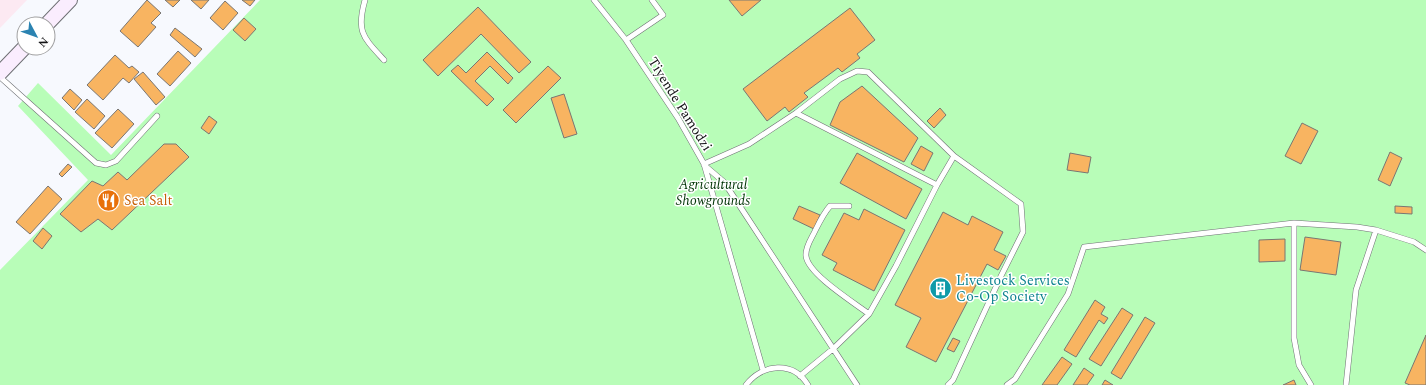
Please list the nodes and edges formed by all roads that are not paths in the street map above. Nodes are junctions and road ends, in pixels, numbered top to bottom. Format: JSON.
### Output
{"nodes":[{"id":1,"x":70,"y":0,"type":"edge"},
{"id":2,"x":365,"y":0,"type":"edge"},
{"id":3,"x":594,"y":0,"type":"edge"},
{"id":4,"x":652,"y":0,"type":"edge"},
{"id":5,"x":55,"y":16,"type":"edge"},
{"id":6,"x":626,"y":40,"type":"junction"},
{"id":7,"x":16,"y":56,"type":"edge"},
{"id":8,"x":384,"y":60,"type":"dead end"},
{"id":9,"x":0,"y":73,"type":"edge"},
{"id":10,"x":0,"y":77,"type":"edge"},
{"id":11,"x":796,"y":113,"type":"junction"},
{"id":12,"x":157,"y":116,"type":"dead end"},
{"id":13,"x":954,"y":156,"type":"junction"},
{"id":14,"x":704,"y":164,"type":"junction"},
{"id":15,"x":937,"y":185,"type":"junction"},
{"id":16,"x":849,"y":206,"type":"dead end"},
{"id":17,"x":1294,"y":222,"type":"junction"},
{"id":18,"x":1376,"y":230,"type":"junction"},
{"id":19,"x":1426,"y":250,"type":"edge"},
{"id":20,"x":868,"y":314,"type":"junction"},
{"id":21,"x":834,"y":348,"type":"junction"},
{"id":22,"x":763,"y":370,"type":"junction"},
{"id":23,"x":800,"y":376,"type":"junction"},
{"id":24,"x":746,"y":385,"type":"edge"},
{"id":25,"x":808,"y":385,"type":"edge"},
{"id":26,"x":857,"y":385,"type":"edge"},
{"id":27,"x":948,"y":385,"type":"edge"},
{"id":28,"x":1008,"y":385,"type":"edge"},
{"id":29,"x":1311,"y":385,"type":"edge"},
{"id":30,"x":1346,"y":385,"type":"edge"}],
"edges":[{"from":1,"to":5,"type":"main road"},
{"from":2,"to":8,"type":"lane"},
{"from":3,"to":6,"type":"lane","name":"Tiyende Pamodzi"},
{"from":4,"to":6,"type":"lane"},
{"from":6,"to":14,"type":"lane","name":"Tiyende Pamodzi"},
{"from":7,"to":9,"type":"main road"},
{"from":10,"to":12,"type":"lane"},
{"from":11,"to":13,"type":"lane"},
{"from":11,"to":14,"type":"lane"},
{"from":11,"to":15,"type":"lane"},
{"from":13,"to":15,"type":"lane"},
{"from":13,"to":27,"type":"lane"},
{"from":14,"to":21,"type":"lane"},
{"from":14,"to":22,"type":"lane","name":"Tiyende Pamodzi"},
{"from":15,"to":20,"type":"lane"},
{"from":16,"to":20,"type":"lane"},
{"from":17,"to":18,"type":"lane"},
{"from":17,"to":28,"type":"lane"},
{"from":17,"to":29,"type":"lane"},
{"from":18,"to":19,"type":"lane"},
{"from":18,"to":30,"type":"lane"},
{"from":20,"to":21,"type":"lane"},
{"from":21,"to":23,"type":"lane"},
{"from":21,"to":26,"type":"lane"},
{"from":22,"to":23,"type":"lane"},
{"from":22,"to":24,"type":"lane"},
{"from":23,"to":25,"type":"lane"}]}
